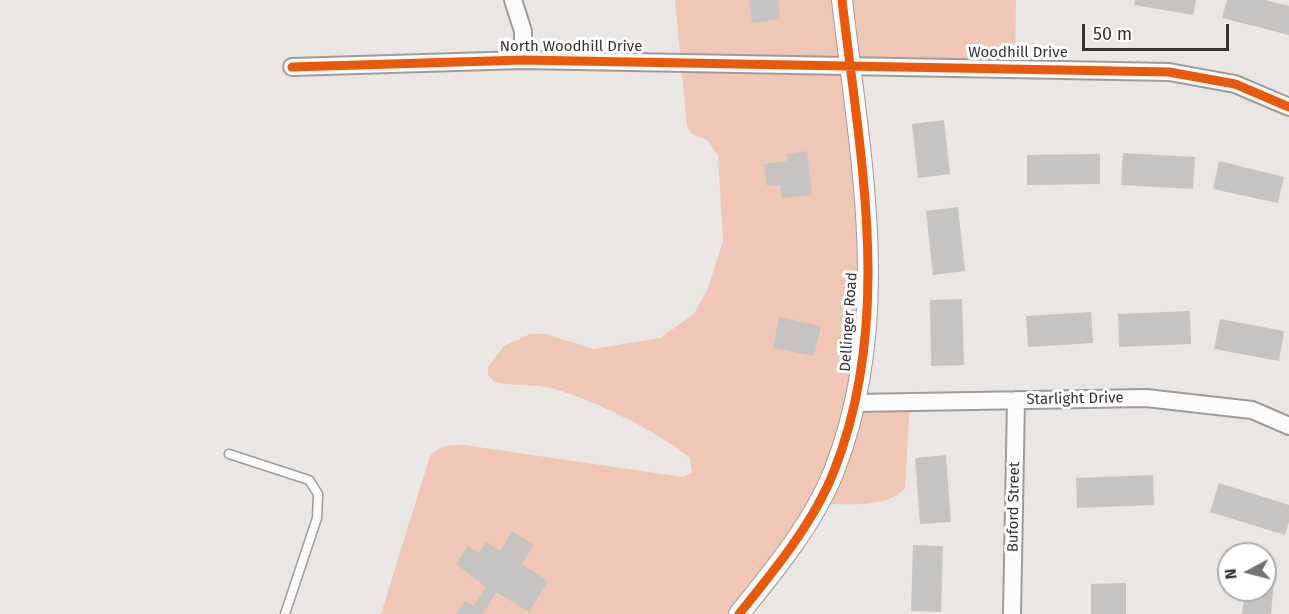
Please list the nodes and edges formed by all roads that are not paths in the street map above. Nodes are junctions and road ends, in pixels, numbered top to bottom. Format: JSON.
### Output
{"nodes":[{"id":1,"x":513,"y":0,"type":"edge"},
{"id":2,"x":842,"y":0,"type":"edge"},
{"id":3,"x":523,"y":60,"type":"junction"},
{"id":4,"x":850,"y":64,"type":"junction"},
{"id":5,"x":291,"y":67,"type":"dead end"},
{"id":6,"x":1289,"y":107,"type":"edge"},
{"id":7,"x":1016,"y":400,"type":"junction"},
{"id":8,"x":856,"y":403,"type":"junction"},
{"id":9,"x":1289,"y":426,"type":"edge"},
{"id":10,"x":229,"y":454,"type":"dead end"},
{"id":11,"x":285,"y":614,"type":"edge"},
{"id":12,"x":739,"y":614,"type":"edge"},
{"id":13,"x":1012,"y":614,"type":"edge"}],
"edges":[{"from":1,"to":3,"type":"street"},
{"from":2,"to":4,"type":"street","name":"Dellinger Road"},
{"from":3,"to":4,"type":"street","name":"North Woodhill Drive"},
{"from":3,"to":5,"type":"street","name":"North Woodhill Drive"},
{"from":4,"to":6,"type":"street","name":"Woodhill Drive"},
{"from":4,"to":8,"type":"street","name":"Dellinger Road"},
{"from":7,"to":8,"type":"street","name":"Starlight Drive"},
{"from":7,"to":9,"type":"street","name":"Starlight Drive"},
{"from":7,"to":13,"type":"street","name":"Buford Street"},
{"from":8,"to":12,"type":"street","name":"Dellinger Road"},
{"from":10,"to":11,"type":"lane"}]}
